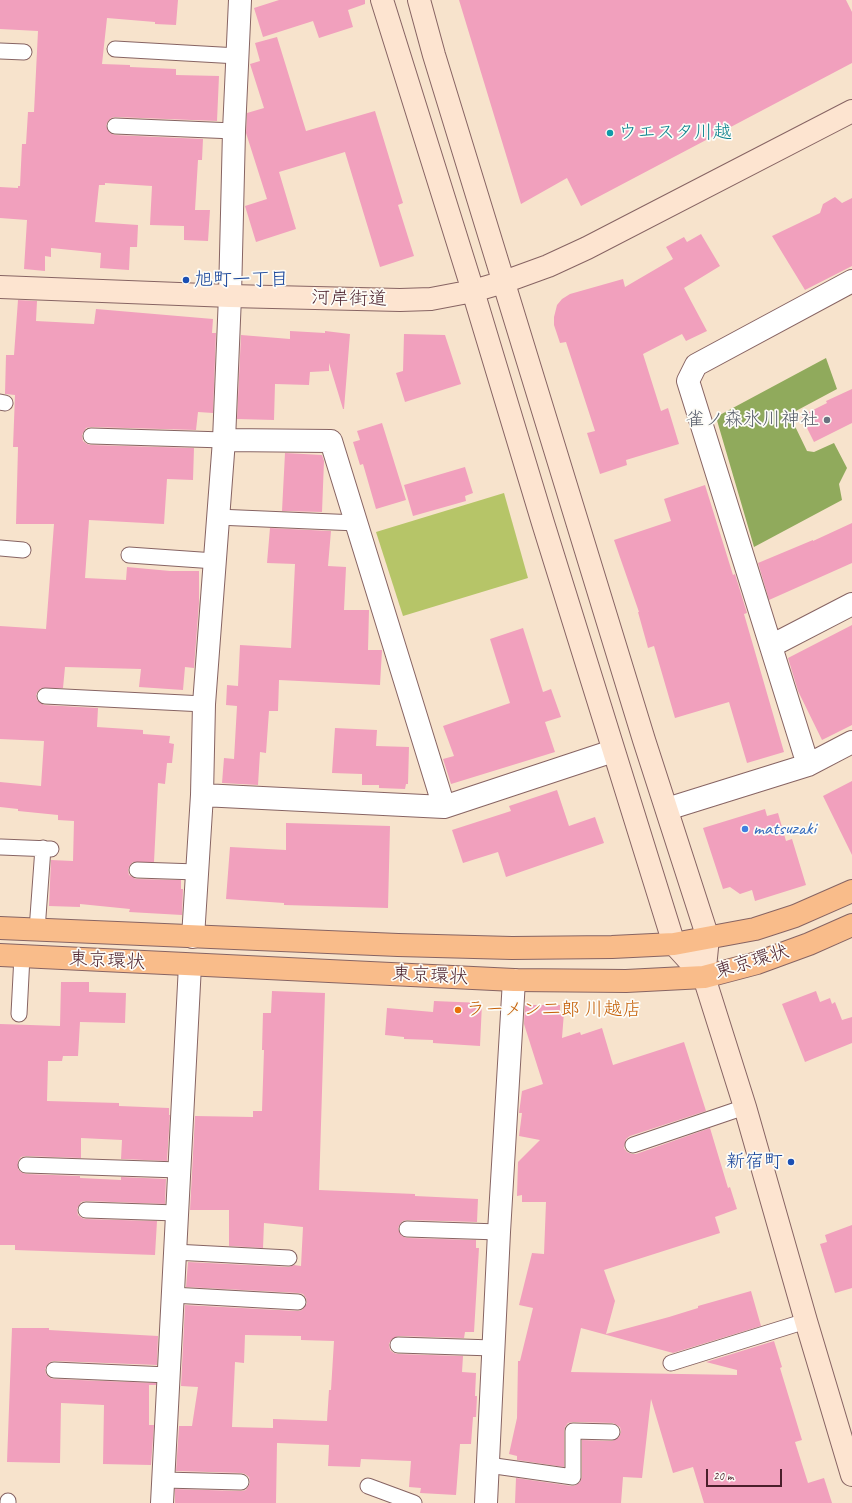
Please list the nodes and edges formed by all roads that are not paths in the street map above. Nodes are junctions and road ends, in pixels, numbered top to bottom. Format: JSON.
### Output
{"nodes":[{"id":1,"x":240,"y":0,"type":"edge"},
{"id":2,"x":382,"y":0,"type":"edge"},
{"id":3,"x":419,"y":0,"type":"edge"},
{"id":4,"x":115,"y":49,"type":"dead end"},
{"id":5,"x":0,"y":52,"type":"edge"},
{"id":6,"x":24,"y":52,"type":"dead end"},
{"id":7,"x":238,"y":56,"type":"junction"},
{"id":8,"x":852,"y":111,"type":"edge"},
{"id":9,"x":115,"y":126,"type":"dead end"},
{"id":10,"x":234,"y":131,"type":"junction"},
{"id":11,"x":852,"y":281,"type":"edge"},
{"id":12,"x":504,"y":282,"type":"junction"},
{"id":13,"x":0,"y":287,"type":"edge"},
{"id":14,"x":473,"y":291,"type":"junction"},
{"id":15,"x":230,"y":296,"type":"junction"},
{"id":16,"x":91,"y":436,"type":"dead end"},
{"id":17,"x":224,"y":440,"type":"junction"},
{"id":18,"x":218,"y":517,"type":"junction"},
{"id":19,"x":357,"y":523,"type":"junction"},
{"id":20,"x":0,"y":548,"type":"edge"},
{"id":21,"x":23,"y":550,"type":"dead end"},
{"id":22,"x":129,"y":555,"type":"dead end"},
{"id":23,"x":214,"y":561,"type":"junction"},
{"id":24,"x":852,"y":604,"type":"edge"},
{"id":25,"x":771,"y":646,"type":"junction"},
{"id":26,"x":44,"y":696,"type":"dead end"},
{"id":27,"x":204,"y":704,"type":"junction"},
{"id":28,"x":852,"y":742,"type":"edge"},
{"id":29,"x":613,"y":751,"type":"junction"},
{"id":30,"x":808,"y":765,"type":"junction"},
{"id":31,"x":202,"y":795,"type":"junction"},
{"id":32,"x":444,"y":807,"type":"junction"},
{"id":33,"x":667,"y":809,"type":"junction"},
{"id":34,"x":1,"y":847,"type":"dead end"},
{"id":35,"x":138,"y":870,"type":"dead end"},
{"id":36,"x":197,"y":872,"type":"junction"},
{"id":37,"x":852,"y":891,"type":"edge"},
{"id":38,"x":852,"y":925,"type":"edge"},
{"id":39,"x":0,"y":928,"type":"edge"},
{"id":40,"x":37,"y":930,"type":"junction"},
{"id":41,"x":193,"y":937,"type":"junction"},
{"id":42,"x":708,"y":938,"type":"junction"},
{"id":43,"x":674,"y":944,"type":"junction"},
{"id":44,"x":0,"y":955,"type":"edge"},
{"id":45,"x":22,"y":956,"type":"junction"},
{"id":46,"x":190,"y":965,"type":"junction"},
{"id":47,"x":704,"y":977,"type":"junction"},
{"id":48,"x":514,"y":980,"type":"junction"},
{"id":49,"x":19,"y":1014,"type":"dead end"},
{"id":50,"x":746,"y":1107,"type":"junction"},
{"id":51,"x":633,"y":1145,"type":"dead end"},
{"id":52,"x":26,"y":1165,"type":"dead end"},
{"id":53,"x":179,"y":1170,"type":"junction"},
{"id":54,"x":86,"y":1210,"type":"dead end"},
{"id":55,"x":177,"y":1213,"type":"junction"},
{"id":56,"x":407,"y":1229,"type":"dead end"},
{"id":57,"x":499,"y":1232,"type":"junction"},
{"id":58,"x":174,"y":1252,"type":"junction"},
{"id":59,"x":289,"y":1258,"type":"dead end"},
{"id":60,"x":172,"y":1295,"type":"junction"},
{"id":61,"x":298,"y":1302,"type":"dead end"},
{"id":62,"x":806,"y":1321,"type":"junction"},
{"id":63,"x":398,"y":1345,"type":"dead end"},
{"id":64,"x":494,"y":1348,"type":"junction"},
{"id":65,"x":671,"y":1363,"type":"dead end"},
{"id":66,"x":54,"y":1370,"type":"dead end"},
{"id":67,"x":168,"y":1375,"type":"junction"},
{"id":68,"x":612,"y":1432,"type":"dead end"},
{"id":69,"x":488,"y":1465,"type":"junction"},
{"id":70,"x":852,"y":1475,"type":"edge"},
{"id":71,"x":164,"y":1480,"type":"junction"},
{"id":72,"x":241,"y":1482,"type":"dead end"},
{"id":73,"x":368,"y":1486,"type":"dead end"},
{"id":74,"x":162,"y":1503,"type":"edge"},
{"id":75,"x":414,"y":1503,"type":"edge"},
{"id":76,"x":486,"y":1503,"type":"edge"}],
"edges":[{"from":1,"to":7,"type":"street"},
{"from":2,"to":14,"type":"street"},
{"from":3,"to":12,"type":"street"},
{"from":4,"to":7,"type":"lane"},
{"from":5,"to":6,"type":"lane"},
{"from":7,"to":10,"type":"street"},
{"from":8,"to":12,"type":"street","name":"河岸街道"},
{"from":9,"to":10,"type":"lane"},
{"from":10,"to":15,"type":"street"},
{"from":11,"to":25,"type":"street"},
{"from":12,"to":14,"type":"street","name":"河岸街道"},
{"from":12,"to":33,"type":"street"},
{"from":13,"to":15,"type":"street","name":"河岸街道"},
{"from":14,"to":15,"type":"street","name":"河岸街道"},
{"from":14,"to":29,"type":"street"},
{"from":15,"to":17,"type":"street"},
{"from":16,"to":17,"type":"lane"},
{"from":17,"to":18,"type":"street"},
{"from":17,"to":19,"type":"street"},
{"from":18,"to":19,"type":"lane"},
{"from":18,"to":23,"type":"street"},
{"from":19,"to":32,"type":"street"},
{"from":20,"to":21,"type":"lane"},
{"from":22,"to":23,"type":"lane"},
{"from":23,"to":27,"type":"street"},
{"from":24,"to":25,"type":"street"},
{"from":25,"to":30,"type":"street"},
{"from":26,"to":27,"type":"lane"},
{"from":27,"to":31,"type":"street"},
{"from":28,"to":30,"type":"street"},
{"from":29,"to":32,"type":"street"},
{"from":29,"to":43,"type":"street"},
{"from":30,"to":33,"type":"street"},
{"from":31,"to":32,"type":"street"},
{"from":31,"to":36,"type":"street"},
{"from":33,"to":42,"type":"street"},
{"from":34,"to":40,"type":"lane"},
{"from":35,"to":36,"type":"lane"},
{"from":36,"to":41,"type":"street"},
{"from":37,"to":42,"type":"highway","name":"東京環状"},
{"from":38,"to":47,"type":"highway","name":"東京環状"},
{"from":39,"to":40,"type":"highway","name":"東京環状"},
{"from":40,"to":41,"type":"highway","name":"東京環状"},
{"from":41,"to":43,"type":"highway","name":"東京環状"},
{"from":42,"to":43,"type":"highway","name":"東京環状"},
{"from":42,"to":47,"type":"street"},
{"from":43,"to":47,"type":"street"},
{"from":44,"to":45,"type":"highway","name":"東京環状"},
{"from":45,"to":46,"type":"highway","name":"東京環状"},
{"from":45,"to":49,"type":"lane"},
{"from":46,"to":48,"type":"highway","name":"東京環状"},
{"from":46,"to":53,"type":"street"},
{"from":47,"to":48,"type":"highway","name":"東京環状"},
{"from":47,"to":50,"type":"street"},
{"from":48,"to":57,"type":"street"},
{"from":50,"to":51,"type":"lane"},
{"from":50,"to":62,"type":"street"},
{"from":52,"to":53,"type":"lane"},
{"from":53,"to":55,"type":"street"},
{"from":54,"to":55,"type":"lane"},
{"from":55,"to":58,"type":"street"},
{"from":56,"to":57,"type":"lane"},
{"from":57,"to":64,"type":"street"},
{"from":58,"to":59,"type":"lane"},
{"from":58,"to":60,"type":"street"},
{"from":60,"to":61,"type":"lane"},
{"from":60,"to":67,"type":"street"},
{"from":62,"to":65,"type":"lane"},
{"from":62,"to":70,"type":"street"},
{"from":63,"to":64,"type":"lane"},
{"from":64,"to":69,"type":"street"},
{"from":66,"to":67,"type":"lane"},
{"from":67,"to":71,"type":"street"},
{"from":68,"to":69,"type":"lane"},
{"from":69,"to":76,"type":"street"},
{"from":71,"to":72,"type":"lane"},
{"from":71,"to":74,"type":"street"},
{"from":73,"to":75,"type":"lane"}]}
